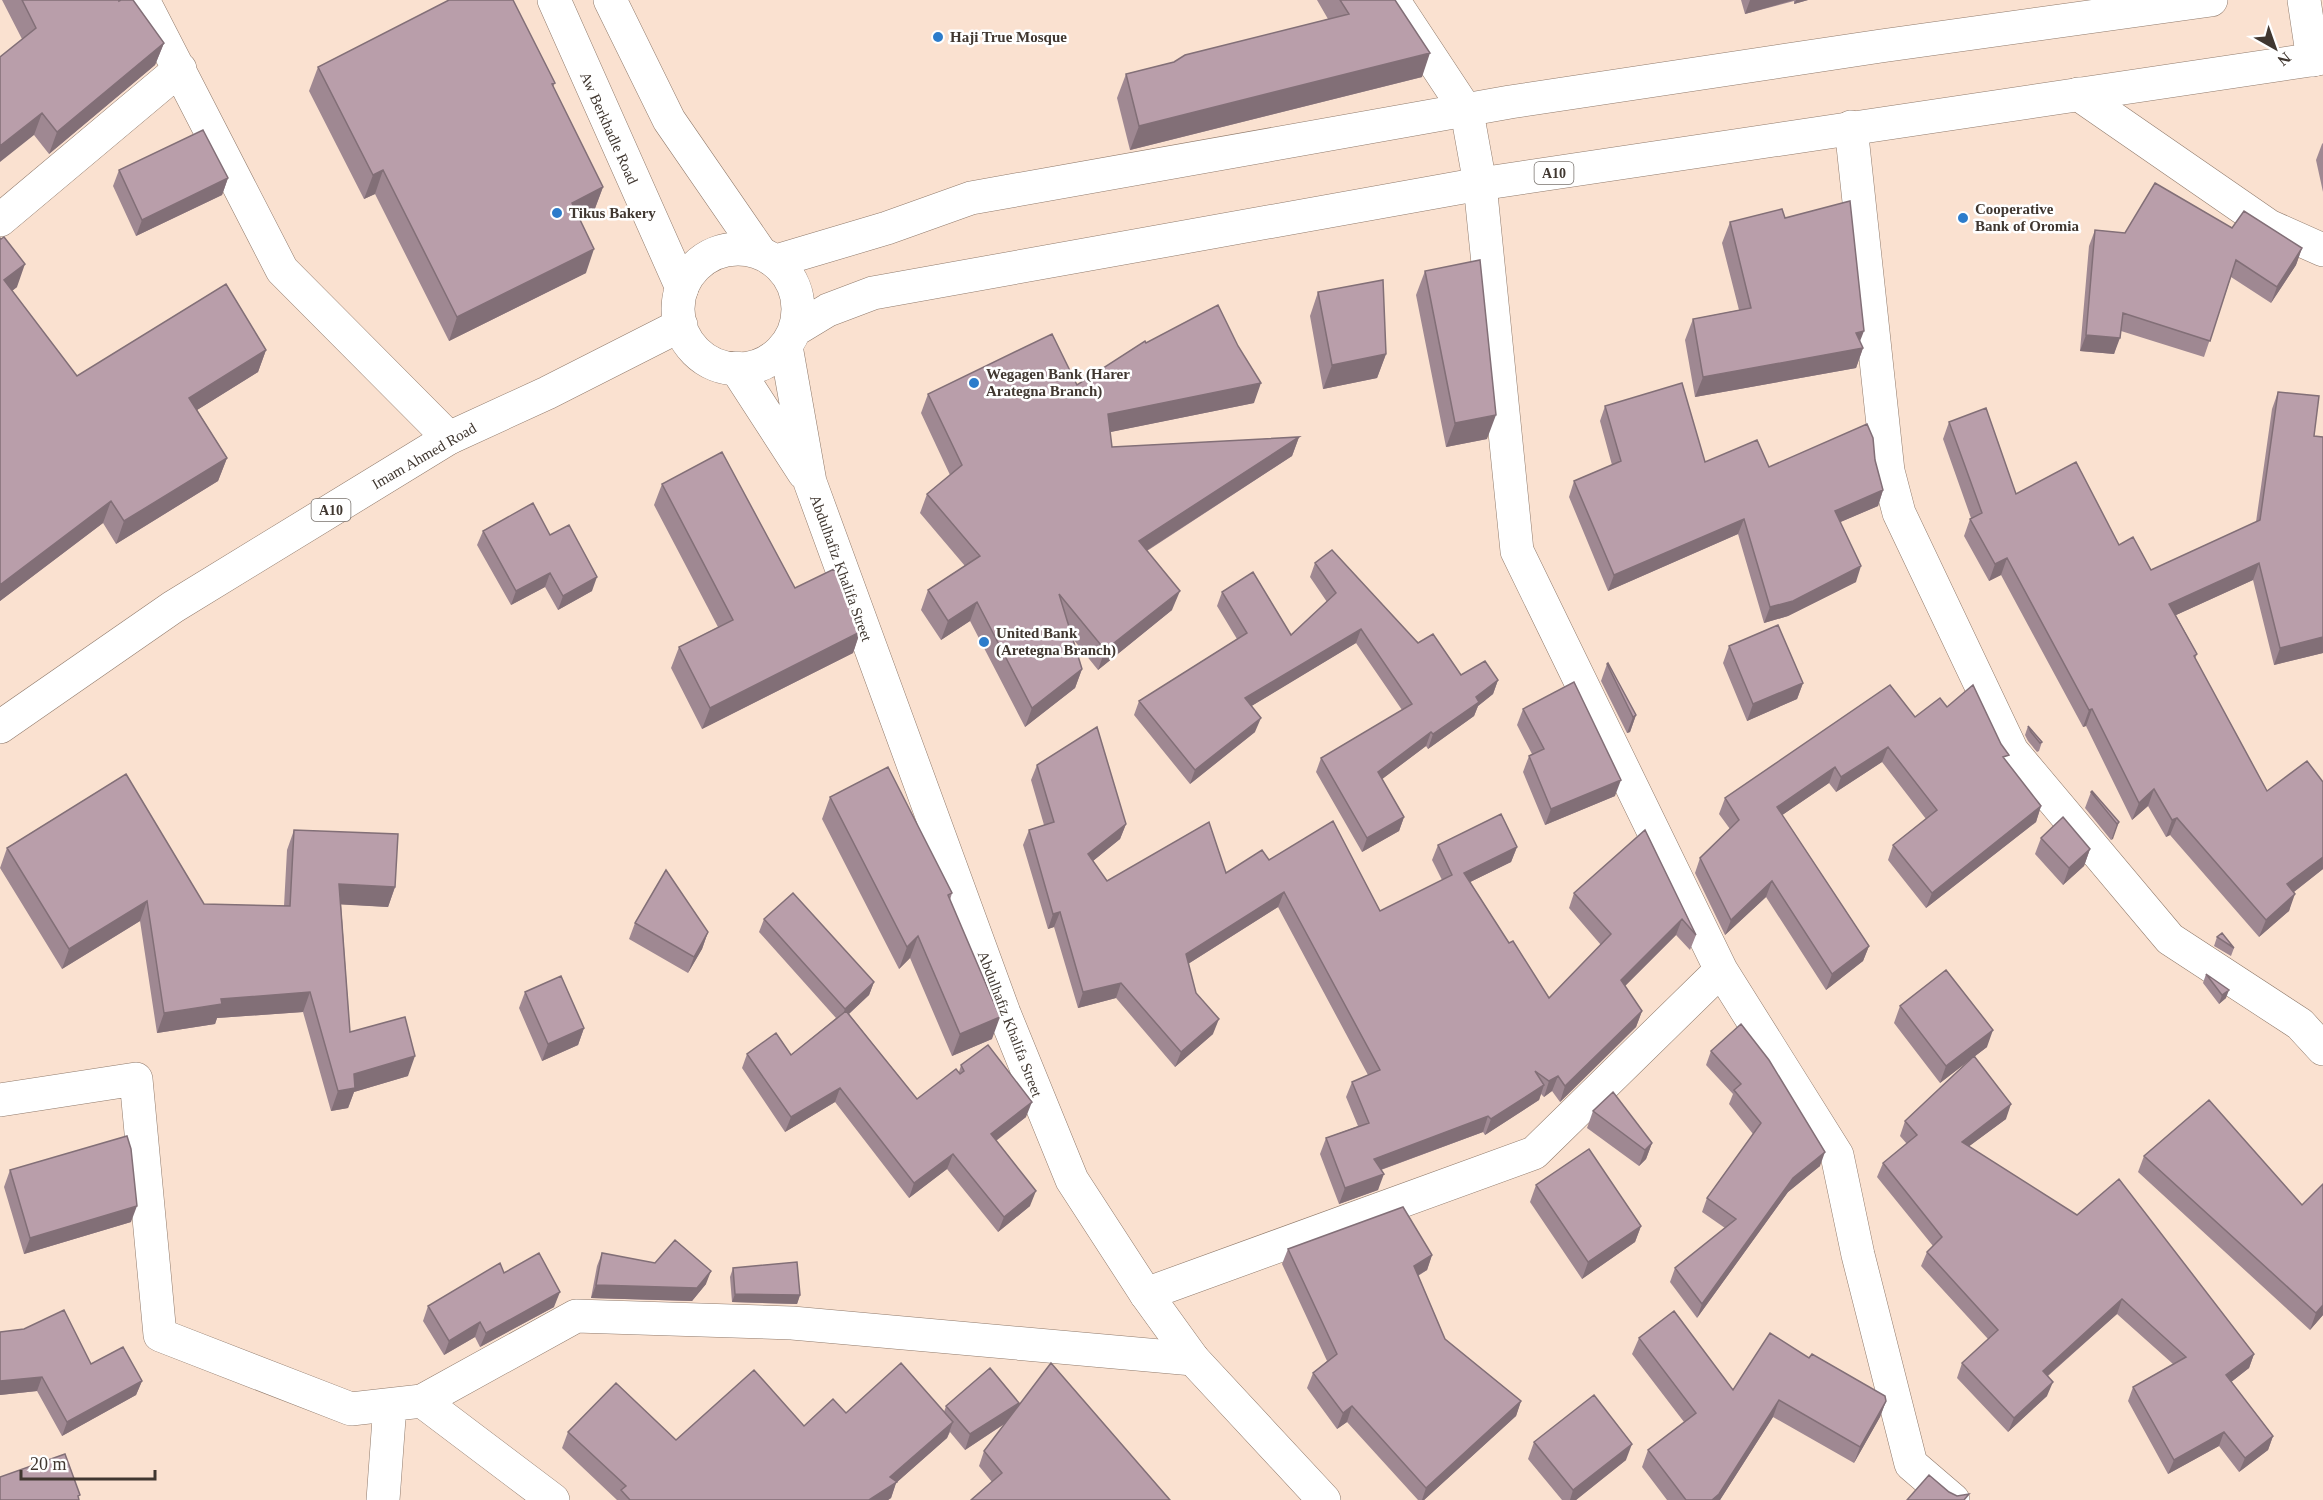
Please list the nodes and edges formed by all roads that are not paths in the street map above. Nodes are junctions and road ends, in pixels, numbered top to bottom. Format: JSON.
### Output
{"nodes":[{"id":1,"x":143,"y":0,"type":"edge"},
{"id":2,"x":554,"y":0,"type":"edge"},
{"id":3,"x":610,"y":0,"type":"edge"},
{"id":4,"x":1393,"y":0,"type":"edge"},
{"id":5,"x":2211,"y":0,"type":"edge"},
{"id":6,"x":2304,"y":0,"type":"edge"},
{"id":7,"x":2318,"y":59,"type":"edge"},
{"id":8,"x":180,"y":69,"type":"junction"},
{"id":9,"x":2078,"y":94,"type":"junction"},
{"id":10,"x":1467,"y":111,"type":"junction"},
{"id":11,"x":1851,"y":127,"type":"junction"},
{"id":12,"x":1480,"y":184,"type":"junction"},
{"id":13,"x":0,"y":220,"type":"edge"},
{"id":14,"x":2323,"y":250,"type":"edge"},
{"id":15,"x":768,"y":257,"type":"junction"},
{"id":16,"x":682,"y":288,"type":"junction"},
{"id":17,"x":681,"y":326,"type":"junction"},
{"id":18,"x":790,"y":338,"type":"junction"},
{"id":19,"x":736,"y":369,"type":"junction"},
{"id":20,"x":450,"y":438,"type":"junction"},
{"id":21,"x":810,"y":482,"type":"junction"},
{"id":22,"x":0,"y":727,"type":"edge"},
{"id":23,"x":1721,"y":970,"type":"junction"},
{"id":24,"x":2323,"y":1049,"type":"edge"},
{"id":25,"x":0,"y":1100,"type":"edge"},
{"id":26,"x":1146,"y":1294,"type":"junction"},
{"id":27,"x":1193,"y":1359,"type":"junction"},
{"id":28,"x":422,"y":1401,"type":"junction"},
{"id":29,"x":390,"y":1405,"type":"junction"},
{"id":30,"x":383,"y":1500,"type":"edge"},
{"id":31,"x":553,"y":1500,"type":"edge"},
{"id":32,"x":1324,"y":1500,"type":"edge"},
{"id":33,"x":1953,"y":1500,"type":"edge"}],
"edges":[{"from":1,"to":8,"type":"main road"},
{"from":2,"to":16,"type":"main road","name":"Aw Berkhadle Road"},
{"from":3,"to":15,"type":"main road"},
{"from":4,"to":10,"type":"main road"},
{"from":5,"to":10,"type":"main road"},
{"from":6,"to":7,"type":"main road"},
{"from":7,"to":9,"type":"main road","number":"A10"},
{"from":8,"to":13,"type":"main road"},
{"from":8,"to":20,"type":"main road"},
{"from":9,"to":11,"type":"main road","number":"A10"},
{"from":9,"to":14,"type":"main road"},
{"from":10,"to":12,"type":"main road"},
{"from":10,"to":15,"type":"main road"},
{"from":11,"to":12,"type":"main road","number":"A10"},
{"from":11,"to":24,"type":"main road"},
{"from":12,"to":18,"type":"main road","number":"A10"},
{"from":12,"to":23,"type":"main road"},
{"from":15,"to":16,"type":"main road"},
{"from":15,"to":18,"type":"main road"},
{"from":16,"to":17,"type":"main road"},
{"from":17,"to":19,"type":"main road"},
{"from":17,"to":20,"type":"main road","name":"Imam Ahmed Road","number":"A10"},
{"from":18,"to":19,"type":"main road"},
{"from":18,"to":21,"type":"main road"},
{"from":19,"to":21,"type":"main road"},
{"from":20,"to":22,"type":"main road","name":"Imam Ahmed Road","number":"A10"},
{"from":21,"to":26,"type":"main road","name":"Abdulhafiz Khalifa Street"},
{"from":23,"to":26,"type":"main road"},
{"from":23,"to":33,"type":"main road"},
{"from":25,"to":29,"type":"main road"},
{"from":26,"to":27,"type":"main road","name":"Abdulhafiz Khalifa Street"},
{"from":27,"to":28,"type":"main road"},
{"from":27,"to":32,"type":"main road","name":"Abdulhafiz Khalifa Street"},
{"from":28,"to":29,"type":"main road"},
{"from":28,"to":31,"type":"main road"},
{"from":29,"to":30,"type":"main road"}]}
